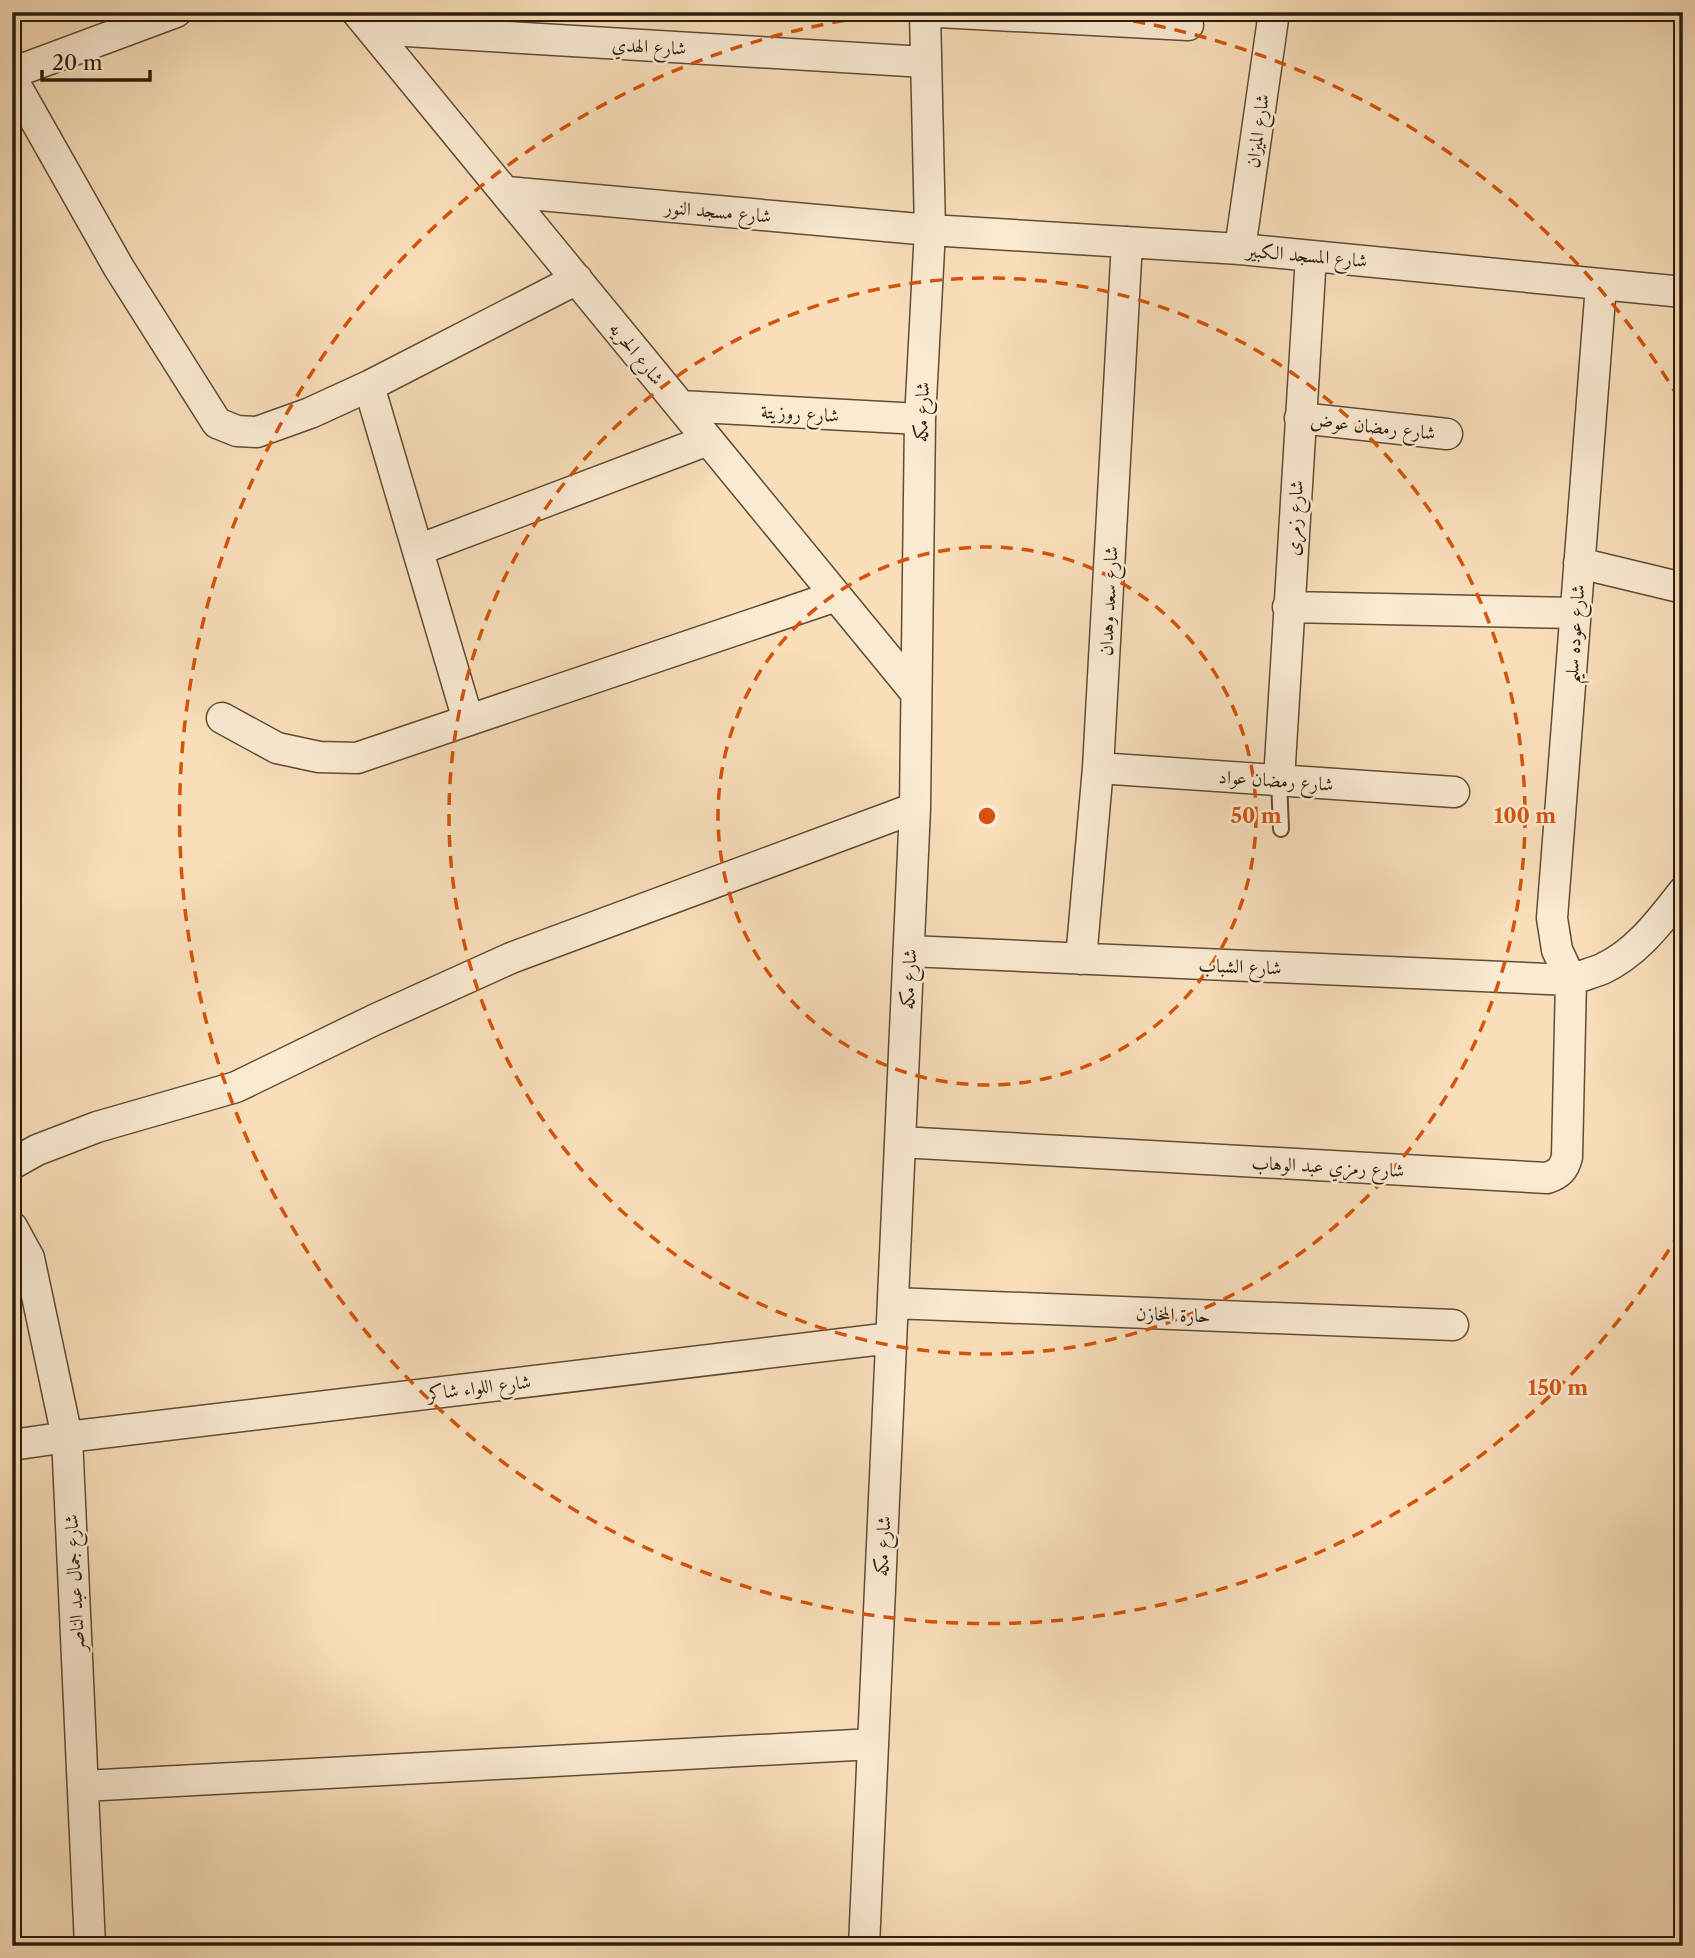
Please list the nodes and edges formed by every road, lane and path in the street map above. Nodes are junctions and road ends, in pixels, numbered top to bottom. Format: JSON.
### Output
{"nodes":[{"id":1,"x":176,"y":12,"type":"edge"},
{"id":2,"x":925,"y":12,"type":"edge"},
{"id":3,"x":938,"y":12,"type":"edge"},
{"id":4,"x":1274,"y":12,"type":"edge"},
{"id":5,"x":368,"y":18,"type":"edge"},
{"id":6,"x":1188,"y":25,"type":"dead end"},
{"id":7,"x":925,"y":62,"type":"junction"},
{"id":8,"x":12,"y":73,"type":"edge"},
{"id":9,"x":12,"y":79,"type":"edge"},
{"id":10,"x":506,"y":192,"type":"junction"},
{"id":11,"x":930,"y":230,"type":"junction"},
{"id":12,"x":1127,"y":242,"type":"junction"},
{"id":13,"x":1240,"y":249,"type":"junction"},
{"id":14,"x":1311,"y":256,"type":"junction"},
{"id":15,"x":577,"y":279,"type":"junction"},
{"id":16,"x":1601,"y":285,"type":"junction"},
{"id":17,"x":1683,"y":292,"type":"edge"},
{"id":18,"x":369,"y":386,"type":"junction"},
{"id":19,"x":681,"y":406,"type":"junction"},
{"id":20,"x":1300,"y":418,"type":"junction"},
{"id":21,"x":920,"y":419,"type":"junction"},
{"id":22,"x":1447,"y":434,"type":"dead end"},
{"id":23,"x":708,"y":440,"type":"junction"},
{"id":24,"x":418,"y":550,"type":"junction"},
{"id":25,"x":1579,"y":563,"type":"junction"},
{"id":26,"x":1683,"y":588,"type":"edge"},
{"id":27,"x":836,"y":596,"type":"junction"},
{"id":28,"x":1288,"y":607,"type":"junction"},
{"id":29,"x":1576,"y":613,"type":"junction"},
{"id":30,"x":916,"y":694,"type":"junction"},
{"id":31,"x":222,"y":719,"type":"dead end"},
{"id":32,"x":468,"y":720,"type":"junction"},
{"id":33,"x":1098,"y":768,"type":"junction"},
{"id":34,"x":1279,"y":780,"type":"junction"},
{"id":35,"x":1454,"y":792,"type":"dead end"},
{"id":36,"x":915,"y":808,"type":"junction"},
{"id":37,"x":1281,"y":829,"type":"dead end"},
{"id":38,"x":1683,"y":892,"type":"edge"},
{"id":39,"x":909,"y":951,"type":"junction"},
{"id":40,"x":1082,"y":960,"type":"junction"},
{"id":41,"x":1571,"y":980,"type":"junction"},
{"id":42,"x":900,"y":1142,"type":"junction"},
{"id":43,"x":12,"y":1164,"type":"edge"},
{"id":44,"x":12,"y":1227,"type":"edge"},
{"id":45,"x":893,"y":1303,"type":"junction"},
{"id":46,"x":1453,"y":1325,"type":"dead end"},
{"id":47,"x":891,"y":1338,"type":"junction"},
{"id":48,"x":67,"y":1437,"type":"junction"},
{"id":49,"x":12,"y":1445,"type":"edge"},
{"id":50,"x":873,"y":1744,"type":"junction"},
{"id":51,"x":82,"y":1786,"type":"junction"},
{"id":52,"x":90,"y":1946,"type":"edge"},
{"id":53,"x":864,"y":1946,"type":"edge"}],
"edges":[{"from":1,"to":8,"type":"street"},
{"from":2,"to":7,"type":"street","name":"شارع مكه"},
{"from":3,"to":6,"type":"street"},
{"from":4,"to":13,"type":"street","name":"شارع الميزان"},
{"from":5,"to":7,"type":"street","name":"شارع الهدي"},
{"from":5,"to":10,"type":"street","name":"شارع الحريه"},
{"from":7,"to":11,"type":"street","name":"شارع مكه"},
{"from":9,"to":18,"type":"street"},
{"from":10,"to":11,"type":"street","name":"شارع مسجد النور"},
{"from":10,"to":15,"type":"street","name":"شارع الحريه"},
{"from":11,"to":12,"type":"street","name":"شارع المسجد الكبير"},
{"from":11,"to":21,"type":"street","name":"شارع مكه"},
{"from":12,"to":13,"type":"street","name":"شارع المسجد الكبير"},
{"from":12,"to":33,"type":"street","name":"شارع سعد وهدان"},
{"from":13,"to":14,"type":"street","name":"شارع المسجد الكبير"},
{"from":14,"to":16,"type":"street","name":"شارع المسجد الكبير"},
{"from":14,"to":20,"type":"street","name":"شارع زمرى"},
{"from":15,"to":18,"type":"street"},
{"from":15,"to":19,"type":"street","name":"شارع الحريه"},
{"from":16,"to":17,"type":"street","name":"شارع المسجد الكبير"},
{"from":16,"to":25,"type":"street","name":"شارع عوده سليم"},
{"from":18,"to":24,"type":"street"},
{"from":19,"to":21,"type":"street","name":"شارع روزيتة"},
{"from":19,"to":23,"type":"street","name":"شارع الحريه"},
{"from":20,"to":22,"type":"street","name":"شارع رمضان عوض"},
{"from":20,"to":28,"type":"street","name":"شارع زمرى"},
{"from":21,"to":30,"type":"street","name":"شارع مكه"},
{"from":23,"to":24,"type":"street"},
{"from":23,"to":27,"type":"street","name":"شارع الحريه"},
{"from":24,"to":32,"type":"street"},
{"from":25,"to":26,"type":"street"},
{"from":25,"to":29,"type":"street","name":"شارع عوده سليم"},
{"from":27,"to":30,"type":"street","name":"شارع الحريه"},
{"from":27,"to":32,"type":"street"},
{"from":28,"to":29,"type":"street"},
{"from":28,"to":34,"type":"street","name":"شارع زمرى"},
{"from":29,"to":41,"type":"street","name":"شارع عوده سليم"},
{"from":30,"to":36,"type":"street","name":"شارع مكه"},
{"from":31,"to":32,"type":"street"},
{"from":33,"to":34,"type":"street","name":"شارع رمضان عواد"},
{"from":33,"to":40,"type":"street","name":"شارع سعد وهدان"},
{"from":34,"to":35,"type":"street","name":"شارع رمضان عواد"},
{"from":34,"to":37,"type":"lane"},
{"from":36,"to":39,"type":"street","name":"شارع مكه"},
{"from":36,"to":43,"type":"street"},
{"from":38,"to":41,"type":"street"},
{"from":39,"to":40,"type":"street","name":"شارع الشباب"},
{"from":39,"to":42,"type":"street","name":"شارع مكه"},
{"from":40,"to":41,"type":"street","name":"شارع الشباب"},
{"from":41,"to":42,"type":"street","name":"شارع رمزي عبد الوهاب"},
{"from":42,"to":45,"type":"street","name":"شارع مكه"},
{"from":44,"to":48,"type":"street","name":"شارع جمال عبد الناصر"},
{"from":45,"to":46,"type":"street","name":"حارة المخازن"},
{"from":45,"to":47,"type":"street","name":"شارع مكه"},
{"from":47,"to":48,"type":"street","name":"شارع اللواء شاكر"},
{"from":47,"to":50,"type":"street","name":"شارع مكه"},
{"from":48,"to":49,"type":"street","name":"شارع اللواء شاكر"},
{"from":48,"to":51,"type":"street","name":"شارع جمال عبد الناصر"},
{"from":50,"to":51,"type":"street"},
{"from":50,"to":53,"type":"street","name":"شارع مكه"},
{"from":51,"to":52,"type":"street","name":"شارع جمال عبد الناصر"}]}
